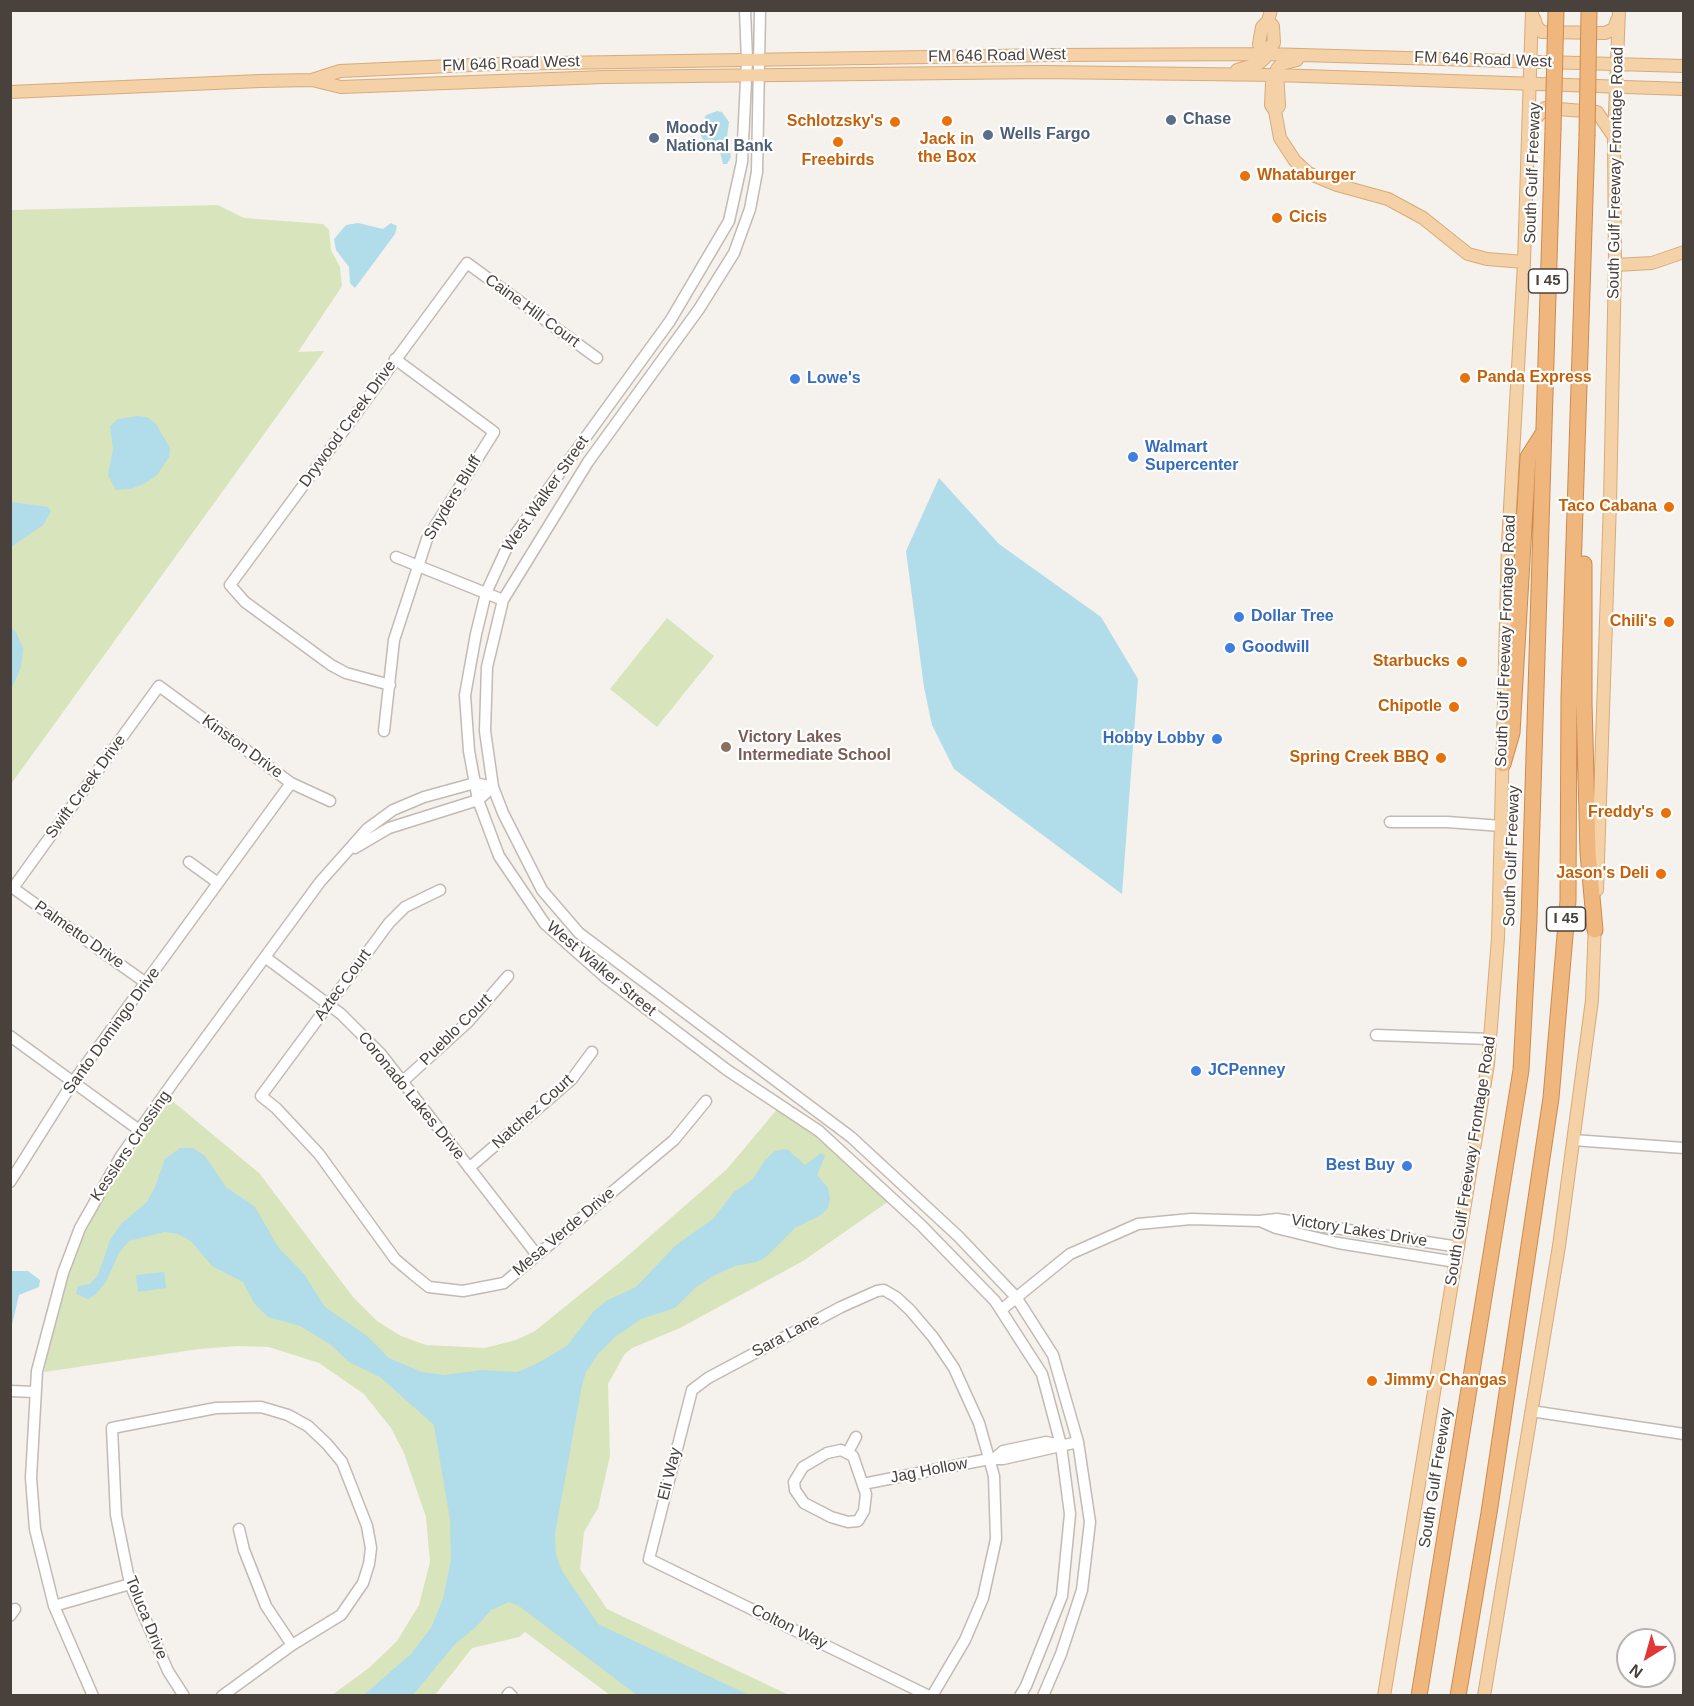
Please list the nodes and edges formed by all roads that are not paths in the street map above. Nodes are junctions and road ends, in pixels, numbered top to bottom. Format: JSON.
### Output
{"nodes":[{"id":1,"x":745,"y":10,"type":"edge"},
{"id":2,"x":760,"y":10,"type":"edge"},
{"id":3,"x":1533,"y":10,"type":"edge"},
{"id":4,"x":1556,"y":10,"type":"edge"},
{"id":5,"x":1589,"y":10,"type":"edge"},
{"id":6,"x":1619,"y":12,"type":"edge"},
{"id":7,"x":1270,"y":16,"type":"edge"},
{"id":8,"x":1589,"y":33,"type":"junction"},
{"id":9,"x":1266,"y":52,"type":"junction"},
{"id":10,"x":1322,"y":56,"type":"junction"},
{"id":11,"x":747,"y":60,"type":"junction"},
{"id":12,"x":761,"y":60,"type":"junction"},
{"id":13,"x":1531,"y":62,"type":"junction"},
{"id":14,"x":1617,"y":64,"type":"junction"},
{"id":15,"x":1683,"y":66,"type":"edge"},
{"id":16,"x":761,"y":75,"type":"junction"},
{"id":17,"x":1226,"y":75,"type":"junction"},
{"id":18,"x":747,"y":76,"type":"junction"},
{"id":19,"x":1276,"y":76,"type":"junction"},
{"id":20,"x":312,"y":80,"type":"junction"},
{"id":21,"x":1531,"y":85,"type":"junction"},
{"id":22,"x":1616,"y":87,"type":"junction"},
{"id":23,"x":1683,"y":89,"type":"edge"},
{"id":24,"x":10,"y":92,"type":"edge"},
{"id":25,"x":1530,"y":124,"type":"junction"},
{"id":26,"x":1614,"y":138,"type":"junction"},
{"id":27,"x":1683,"y":252,"type":"edge"},
{"id":28,"x":1524,"y":262,"type":"junction"},
{"id":29,"x":467,"y":263,"type":"joint"},
{"id":30,"x":1615,"y":265,"type":"junction"},
{"id":31,"x":597,"y":358,"type":"dead end"},
{"id":32,"x":395,"y":359,"type":"junction"},
{"id":33,"x":1544,"y":433,"type":"junction"},
{"id":34,"x":1578,"y":456,"type":"junction"},
{"id":35,"x":396,"y":557,"type":"dead end"},
{"id":36,"x":418,"y":566,"type":"junction"},
{"id":37,"x":486,"y":593,"type":"junction"},
{"id":38,"x":502,"y":600,"type":"junction"},
{"id":39,"x":390,"y":685,"type":"junction"},
{"id":40,"x":159,"y":686,"type":"joint"},
{"id":41,"x":384,"y":731,"type":"dead end"},
{"id":42,"x":1503,"y":764,"type":"junction"},
{"id":43,"x":291,"y":783,"type":"junction"},
{"id":44,"x":475,"y":783,"type":"junction"},
{"id":45,"x":493,"y":787,"type":"junction"},
{"id":46,"x":478,"y":800,"type":"junction"},
{"id":47,"x":330,"y":801,"type":"dead end"},
{"id":48,"x":1390,"y":822,"type":"dead end"},
{"id":49,"x":1502,"y":826,"type":"junction"},
{"id":50,"x":347,"y":853,"type":"junction"},
{"id":51,"x":189,"y":861,"type":"dead end"},
{"id":52,"x":218,"y":883,"type":"junction"},
{"id":53,"x":13,"y":888,"type":"joint"},
{"id":54,"x":440,"y":890,"type":"dead end"},
{"id":55,"x":1595,"y":930,"type":"junction"},
{"id":56,"x":265,"y":957,"type":"junction"},
{"id":57,"x":508,"y":976,"type":"dead end"},
{"id":58,"x":146,"y":983,"type":"junction"},
{"id":59,"x":329,"y":1005,"type":"junction"},
{"id":60,"x":1376,"y":1035,"type":"dead end"},
{"id":61,"x":10,"y":1036,"type":"edge"},
{"id":62,"x":1491,"y":1039,"type":"junction"},
{"id":63,"x":592,"y":1052,"type":"dead end"},
{"id":64,"x":73,"y":1082,"type":"junction"},
{"id":65,"x":402,"y":1082,"type":"junction"},
{"id":66,"x":261,"y":1096,"type":"joint"},
{"id":67,"x":706,"y":1101,"type":"dead end"},
{"id":68,"x":139,"y":1130,"type":"junction"},
{"id":69,"x":1573,"y":1140,"type":"junction"},
{"id":70,"x":1683,"y":1148,"type":"edge"},
{"id":71,"x":469,"y":1168,"type":"junction"},
{"id":72,"x":11,"y":1182,"type":"edge"},
{"id":73,"x":1259,"y":1221,"type":"junction"},
{"id":74,"x":1459,"y":1246,"type":"junction"},
{"id":75,"x":537,"y":1256,"type":"junction"},
{"id":76,"x":1456,"y":1262,"type":"junction"},
{"id":77,"x":1016,"y":1297,"type":"junction"},
{"id":78,"x":1001,"y":1310,"type":"junction"},
{"id":79,"x":692,"y":1390,"type":"joint"},
{"id":80,"x":10,"y":1391,"type":"edge"},
{"id":81,"x":35,"y":1392,"type":"junction"},
{"id":82,"x":1531,"y":1411,"type":"junction"},
{"id":83,"x":1683,"y":1434,"type":"edge"},
{"id":84,"x":856,"y":1437,"type":"dead end"},
{"id":85,"x":1078,"y":1442,"type":"junction"},
{"id":86,"x":1061,"y":1446,"type":"junction"},
{"id":87,"x":848,"y":1452,"type":"junction"},
{"id":88,"x":992,"y":1459,"type":"junction"},
{"id":89,"x":863,"y":1484,"type":"junction"},
{"id":90,"x":858,"y":1521,"type":"junction"},
{"id":91,"x":239,"y":1529,"type":"dead end"},
{"id":92,"x":866,"y":1530,"type":"dead end"},
{"id":93,"x":648,"y":1559,"type":"joint"},
{"id":94,"x":130,"y":1584,"type":"junction"},
{"id":95,"x":54,"y":1606,"type":"junction"},
{"id":96,"x":292,"y":1645,"type":"junction"},
{"id":97,"x":1026,"y":1692,"type":"edge"},
{"id":98,"x":93,"y":1695,"type":"edge"},
{"id":99,"x":184,"y":1695,"type":"edge"},
{"id":100,"x":222,"y":1695,"type":"edge"},
{"id":101,"x":930,"y":1695,"type":"edge"},
{"id":102,"x":1043,"y":1695,"type":"edge"},
{"id":103,"x":1384,"y":1695,"type":"edge"},
{"id":104,"x":1419,"y":1695,"type":"edge"},
{"id":105,"x":1458,"y":1695,"type":"edge"},
{"id":106,"x":1484,"y":1695,"type":"edge"}],
"edges":[{"from":1,"to":11,"type":"street","name":"West Walker Street"},
{"from":2,"to":12,"type":"street","name":"West Walker Street"},
{"from":3,"to":8,"type":"main road"},
{"from":3,"to":13,"type":"main road","name":"South Gulf Freeway Frontage Road"},
{"from":4,"to":33,"type":"highway","name":"South Gulf Freeway","number":"I 45","bridge":true},
{"from":5,"to":8,"type":"highway","number":"I 45","bridge":true},
{"from":6,"to":8,"type":"main road"},
{"from":6,"to":14,"type":"main road","name":"South Gulf Freeway Frontage Road"},
{"from":7,"to":9,"type":"main road"},
{"from":8,"to":34,"type":"highway","number":"I 45","bridge":true},
{"from":9,"to":10,"type":"main road","name":"FM 646 Road West"},
{"from":9,"to":12,"type":"main road","name":"FM 646 Road West"},
{"from":9,"to":17,"type":"main road"},
{"from":10,"to":13,"type":"main road","name":"FM 646 Road West"},
{"from":10,"to":19,"type":"main road"},
{"from":11,"to":12,"type":"main road","name":"FM 646 Road West"},
{"from":11,"to":18,"type":"street","name":"West Walker Street"},
{"from":11,"to":20,"type":"main road","name":"FM 646 Road West"},
{"from":12,"to":16,"type":"street","name":"West Walker Street"},
{"from":13,"to":14,"type":"main road","name":"FM 646 Road West"},
{"from":13,"to":21,"type":"main road","name":"South Gulf Freeway Frontage Road"},
{"from":14,"to":15,"type":"main road","name":"FM 646 Road West"},
{"from":14,"to":22,"type":"main road","name":"South Gulf Freeway Frontage Road"},
{"from":16,"to":17,"type":"main road","name":"FM 646 Road West"},
{"from":16,"to":18,"type":"main road","name":"FM 646 Road West"},
{"from":16,"to":38,"type":"street","name":"West Walker Street"},
{"from":17,"to":19,"type":"main road","name":"FM 646 Road West"},
{"from":18,"to":20,"type":"main road","name":"FM 646 Road West"},
{"from":18,"to":37,"type":"street","name":"West Walker Street"},
{"from":19,"to":21,"type":"main road","name":"FM 646 Road West"},
{"from":19,"to":28,"type":"main road"},
{"from":20,"to":24,"type":"main road","name":"FM 646 Road West"},
{"from":21,"to":22,"type":"main road","name":"FM 646 Road West"},
{"from":21,"to":25,"type":"main road","name":"South Gulf Freeway Frontage Road"},
{"from":22,"to":23,"type":"main road","name":"FM 646 Road West"},
{"from":22,"to":26,"type":"main road","name":"South Gulf Freeway Frontage Road"},
{"from":25,"to":26,"type":"main road"},
{"from":25,"to":28,"type":"main road","name":"South Gulf Freeway Frontage Road"},
{"from":26,"to":30,"type":"main road","name":"South Gulf Freeway Frontage Road"},
{"from":27,"to":30,"type":"main road"},
{"from":28,"to":42,"type":"main road","name":"South Gulf Freeway Frontage Road"},
{"from":29,"to":31,"type":"street","name":"Caine Hill Court"},
{"from":29,"to":32,"type":"street","name":"Drywood Creek Drive"},
{"from":30,"to":55,"type":"main road","name":"South Gulf Freeway Frontage Road"},
{"from":32,"to":36,"type":"street","name":"Snyders Bluff"},
{"from":32,"to":39,"type":"street","name":"Drywood Creek Drive"},
{"from":33,"to":42,"type":"highway"},
{"from":33,"to":104,"type":"highway","name":"South Gulf Freeway","number":"I 45"},
{"from":34,"to":55,"type":"highway"},
{"from":34,"to":105,"type":"highway","number":"I 45"},
{"from":35,"to":36,"type":"street"},
{"from":36,"to":37,"type":"street"},
{"from":36,"to":39,"type":"street","name":"Snyders Bluff"},
{"from":37,"to":38,"type":"street"},
{"from":37,"to":44,"type":"street","name":"West Walker Street"},
{"from":38,"to":45,"type":"street","name":"West Walker Street"},
{"from":39,"to":41,"type":"street","name":"Snyders Bluff"},
{"from":40,"to":43,"type":"street","name":"Kinston Drive"},
{"from":40,"to":53,"type":"street","name":"Swift Creek Drive"},
{"from":42,"to":49,"type":"main road","name":"South Gulf Freeway Frontage Road"},
{"from":43,"to":47,"type":"street","name":"Kinston Drive"},
{"from":43,"to":52,"type":"street","name":"Santo Domingo Drive"},
{"from":44,"to":45,"type":"street","name":"Kesslers Crossing"},
{"from":44,"to":46,"type":"street","name":"West Walker Street"},
{"from":44,"to":50,"type":"street","name":"Kesslers Crossing"},
{"from":45,"to":46,"type":"street","name":"Kesslers Crossing"},
{"from":45,"to":77,"type":"street","name":"West Walker Street"},
{"from":46,"to":50,"type":"street","name":"Kesslers Crossing"},
{"from":46,"to":78,"type":"street","name":"West Walker Street"},
{"from":48,"to":49,"type":"street"},
{"from":49,"to":62,"type":"main road","name":"South Gulf Freeway Frontage Road"},
{"from":50,"to":56,"type":"street","name":"Kesslers Crossing"},
{"from":51,"to":52,"type":"street"},
{"from":52,"to":58,"type":"street","name":"Santo Domingo Drive"},
{"from":53,"to":58,"type":"street","name":"Palmetto Drive"},
{"from":54,"to":59,"type":"street","name":"Aztec Court"},
{"from":55,"to":69,"type":"main road","name":"South Gulf Freeway Frontage Road"},
{"from":56,"to":59,"type":"street","name":"Coronado Lakes Drive"},
{"from":56,"to":68,"type":"street","name":"Kesslers Crossing"},
{"from":57,"to":65,"type":"street","name":"Pueblo Court"},
{"from":58,"to":64,"type":"street","name":"Santo Domingo Drive"},
{"from":59,"to":65,"type":"street","name":"Coronado Lakes Drive"},
{"from":59,"to":66,"type":"street","name":"Aztec Court"},
{"from":60,"to":62,"type":"street"},
{"from":61,"to":64,"type":"street"},
{"from":62,"to":74,"type":"main road","name":"South Gulf Freeway Frontage Road"},
{"from":63,"to":71,"type":"street","name":"Natchez Court"},
{"from":64,"to":68,"type":"street"},
{"from":64,"to":72,"type":"street","name":"Santo Domingo Drive"},
{"from":65,"to":71,"type":"street","name":"Coronado Lakes Drive"},
{"from":66,"to":75,"type":"street","name":"Mesa Verde Drive"},
{"from":67,"to":75,"type":"street","name":"Mesa Verde Drive"},
{"from":68,"to":81,"type":"street","name":"Kesslers Crossing"},
{"from":69,"to":70,"type":"street"},
{"from":69,"to":82,"type":"main road","name":"South Gulf Freeway Frontage Road"},
{"from":71,"to":75,"type":"street","name":"Coronado Lakes Drive"},
{"from":73,"to":74,"type":"street","name":"Victory Lakes Drive"},
{"from":73,"to":76,"type":"street","name":"Victory Lakes Drive"},
{"from":73,"to":77,"type":"street","name":"Victory Lakes Drive"},
{"from":74,"to":76,"type":"main road","name":"South Gulf Freeway Frontage Road"},
{"from":76,"to":103,"type":"main road","name":"South Gulf Freeway Frontage Road"},
{"from":77,"to":78,"type":"street","name":"Victory Lakes Drive"},
{"from":77,"to":85,"type":"street","name":"West Walker Street"},
{"from":78,"to":86,"type":"street","name":"West Walker Street"},
{"from":79,"to":88,"type":"street","name":"Sara Lane"},
{"from":79,"to":93,"type":"street","name":"Eli Way"},
{"from":80,"to":81,"type":"street"},
{"from":81,"to":95,"type":"street","name":"Kesslers Crossing"},
{"from":82,"to":83,"type":"street"},
{"from":82,"to":106,"type":"main road","name":"South Gulf Freeway Frontage Road"},
{"from":84,"to":87,"type":"street"},
{"from":85,"to":86,"type":"street","name":"Jag Hollow"},
{"from":85,"to":102,"type":"street","name":"West Walker Street"},
{"from":86,"to":88,"type":"street","name":"Jag Hollow"},
{"from":86,"to":97,"type":"street","name":"West Walker Street"},
{"from":87,"to":89,"type":"street"},
{"from":87,"to":90,"type":"street"},
{"from":88,"to":89,"type":"street","name":"Jag Hollow"},
{"from":88,"to":101,"type":"street"},
{"from":89,"to":90,"type":"street"},
{"from":90,"to":92,"type":"street"},
{"from":91,"to":96,"type":"street"},
{"from":93,"to":101,"type":"street","name":"Colton Way"},
{"from":94,"to":95,"type":"street"},
{"from":94,"to":96,"type":"street","name":"Toluca Drive"},
{"from":94,"to":99,"type":"street","name":"Toluca Drive"},
{"from":95,"to":98,"type":"street","name":"Kesslers Crossing"},
{"from":96,"to":100,"type":"street"}]}
